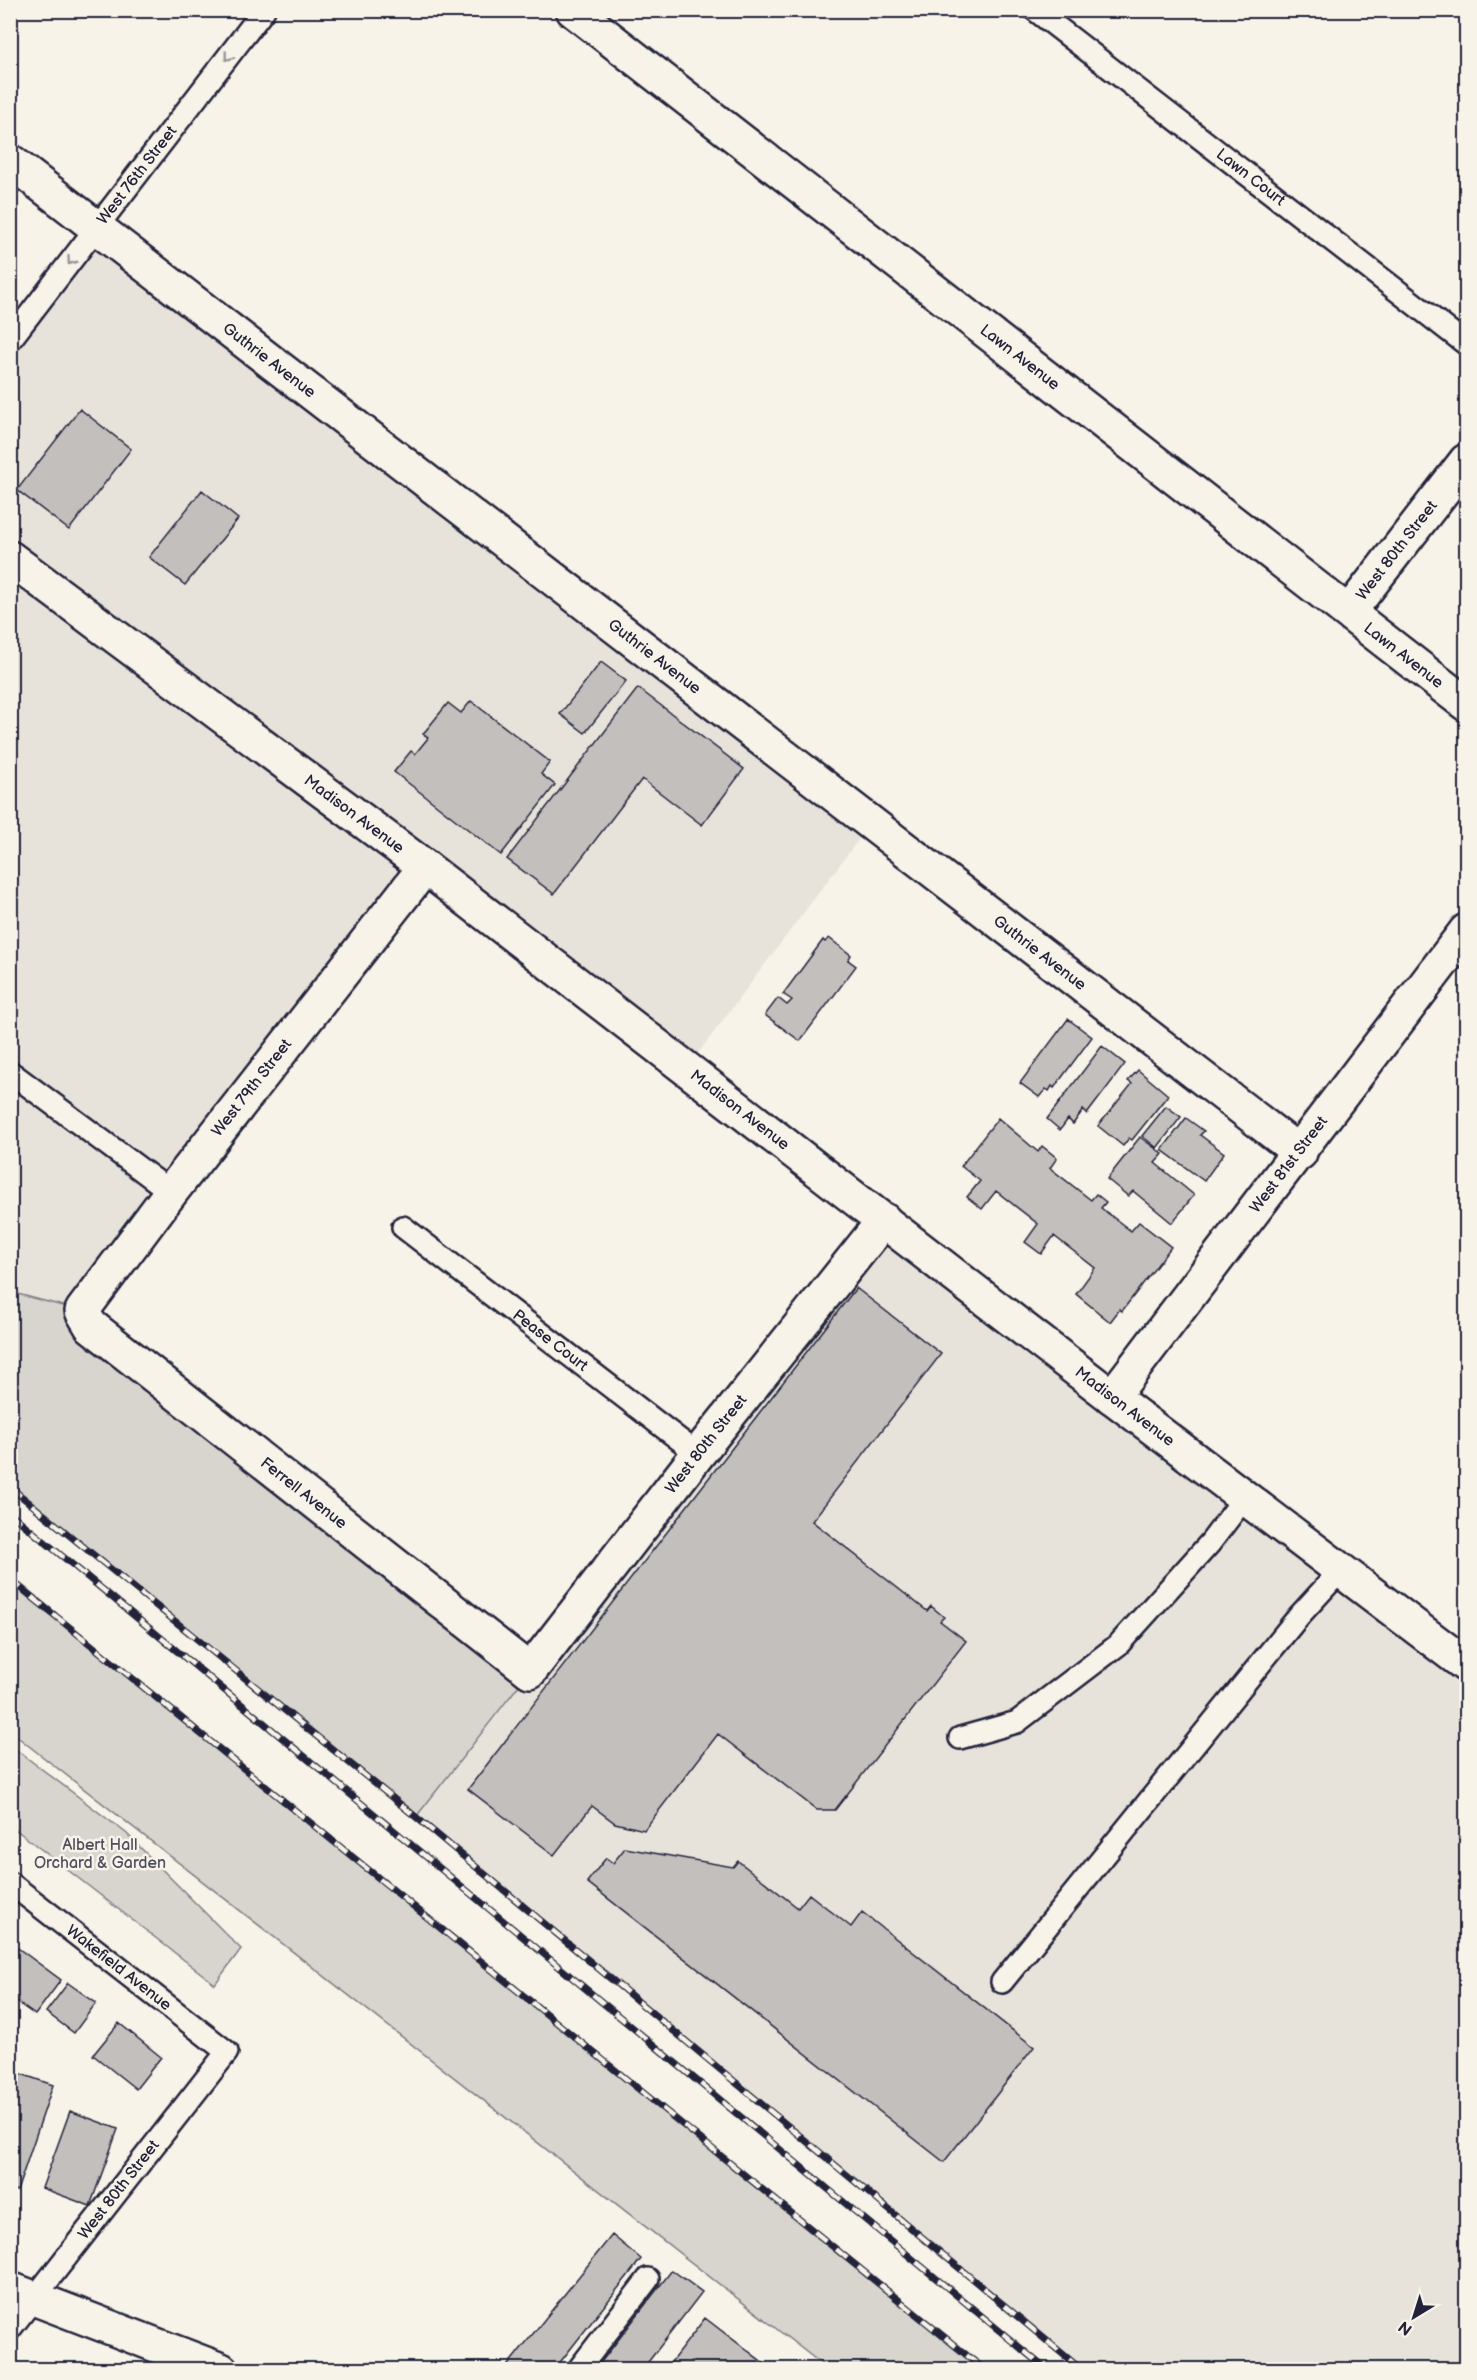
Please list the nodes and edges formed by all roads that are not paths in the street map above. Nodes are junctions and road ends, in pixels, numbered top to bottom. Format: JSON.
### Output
{"nodes":[{"id":1,"x":264,"y":10,"type":"edge"},
{"id":2,"x":573,"y":10,"type":"edge"},
{"id":3,"x":1035,"y":10,"type":"edge"},
{"id":4,"x":10,"y":161,"type":"edge"},
{"id":5,"x":96,"y":228,"type":"junction"},
{"id":6,"x":10,"y":340,"type":"edge"},
{"id":7,"x":1467,"y":344,"type":"edge"},
{"id":8,"x":1467,"y":461,"type":"edge"},
{"id":9,"x":10,"y":558,"type":"edge"},
{"id":10,"x":1349,"y":612,"type":"junction"},
{"id":11,"x":1467,"y":704,"type":"edge"},
{"id":12,"x":425,"y":867,"type":"junction"},
{"id":13,"x":1467,"y":931,"type":"edge"},
{"id":14,"x":10,"y":1072,"type":"edge"},
{"id":15,"x":1300,"y":1153,"type":"junction"},
{"id":16,"x":171,"y":1192,"type":"junction"},
{"id":17,"x":884,"y":1220,"type":"junction"},
{"id":18,"x":403,"y":1227,"type":"dead end"},
{"id":19,"x":82,"y":1311,"type":"joint"},
{"id":20,"x":1112,"y":1397,"type":"junction"},
{"id":21,"x":698,"y":1454,"type":"junction"},
{"id":22,"x":1245,"y":1497,"type":"junction"},
{"id":23,"x":1341,"y":1570,"type":"junction"},
{"id":24,"x":1467,"y":1665,"type":"edge"},
{"id":25,"x":530,"y":1671,"type":"joint"},
{"id":26,"x":960,"y":1738,"type":"dead end"},
{"id":27,"x":10,"y":1883,"type":"edge"},
{"id":28,"x":1002,"y":1982,"type":"dead end"},
{"id":29,"x":227,"y":2052,"type":"joint"},
{"id":30,"x":648,"y":2280,"type":"dead end"},
{"id":31,"x":23,"y":2293,"type":"edge"},
{"id":32,"x":10,"y":2329,"type":"edge"},
{"id":33,"x":221,"y":2370,"type":"edge"},
{"id":34,"x":578,"y":2370,"type":"edge"}],
"edges":[{"from":1,"to":5,"type":"lane","name":"West 76th Street","one_way":true},
{"from":2,"to":10,"type":"street","name":"Lawn Avenue"},
{"from":3,"to":7,"type":"lane","name":"Lawn Court"},
{"from":4,"to":5,"type":"street","name":"Guthrie Avenue"},
{"from":5,"to":6,"type":"lane","name":"West 76th Street","one_way":true},
{"from":5,"to":15,"type":"street","name":"Guthrie Avenue"},
{"from":8,"to":10,"type":"street","name":"West 80th Street"},
{"from":9,"to":12,"type":"street","name":"Madison Avenue"},
{"from":10,"to":11,"type":"street","name":"Lawn Avenue"},
{"from":12,"to":16,"type":"street","name":"West 79th Street"},
{"from":12,"to":17,"type":"street","name":"Madison Avenue"},
{"from":13,"to":15,"type":"street","name":"West 81st Street"},
{"from":14,"to":16,"type":"lane"},
{"from":15,"to":20,"type":"street","name":"West 81st Street"},
{"from":16,"to":19,"type":"street","name":"West 79th Street"},
{"from":17,"to":20,"type":"street","name":"Madison Avenue"},
{"from":17,"to":21,"type":"street","name":"West 80th Street"},
{"from":18,"to":21,"type":"lane","name":"Pease Court"},
{"from":19,"to":25,"type":"street","name":"Ferrell Avenue"},
{"from":20,"to":22,"type":"street","name":"Madison Avenue"},
{"from":21,"to":25,"type":"street","name":"West 80th Street"},
{"from":22,"to":23,"type":"street","name":"Madison Avenue"},
{"from":22,"to":26,"type":"lane"},
{"from":23,"to":24,"type":"street","name":"Madison Avenue"},
{"from":23,"to":28,"type":"lane"},
{"from":27,"to":29,"type":"lane","name":"Wakefield Avenue"},
{"from":29,"to":31,"type":"lane","name":"West 80th Street"},
{"from":30,"to":34,"type":"lane"},
{"from":31,"to":32,"type":"lane","name":"West 80th Street"},
{"from":31,"to":33,"type":"street"}]}
